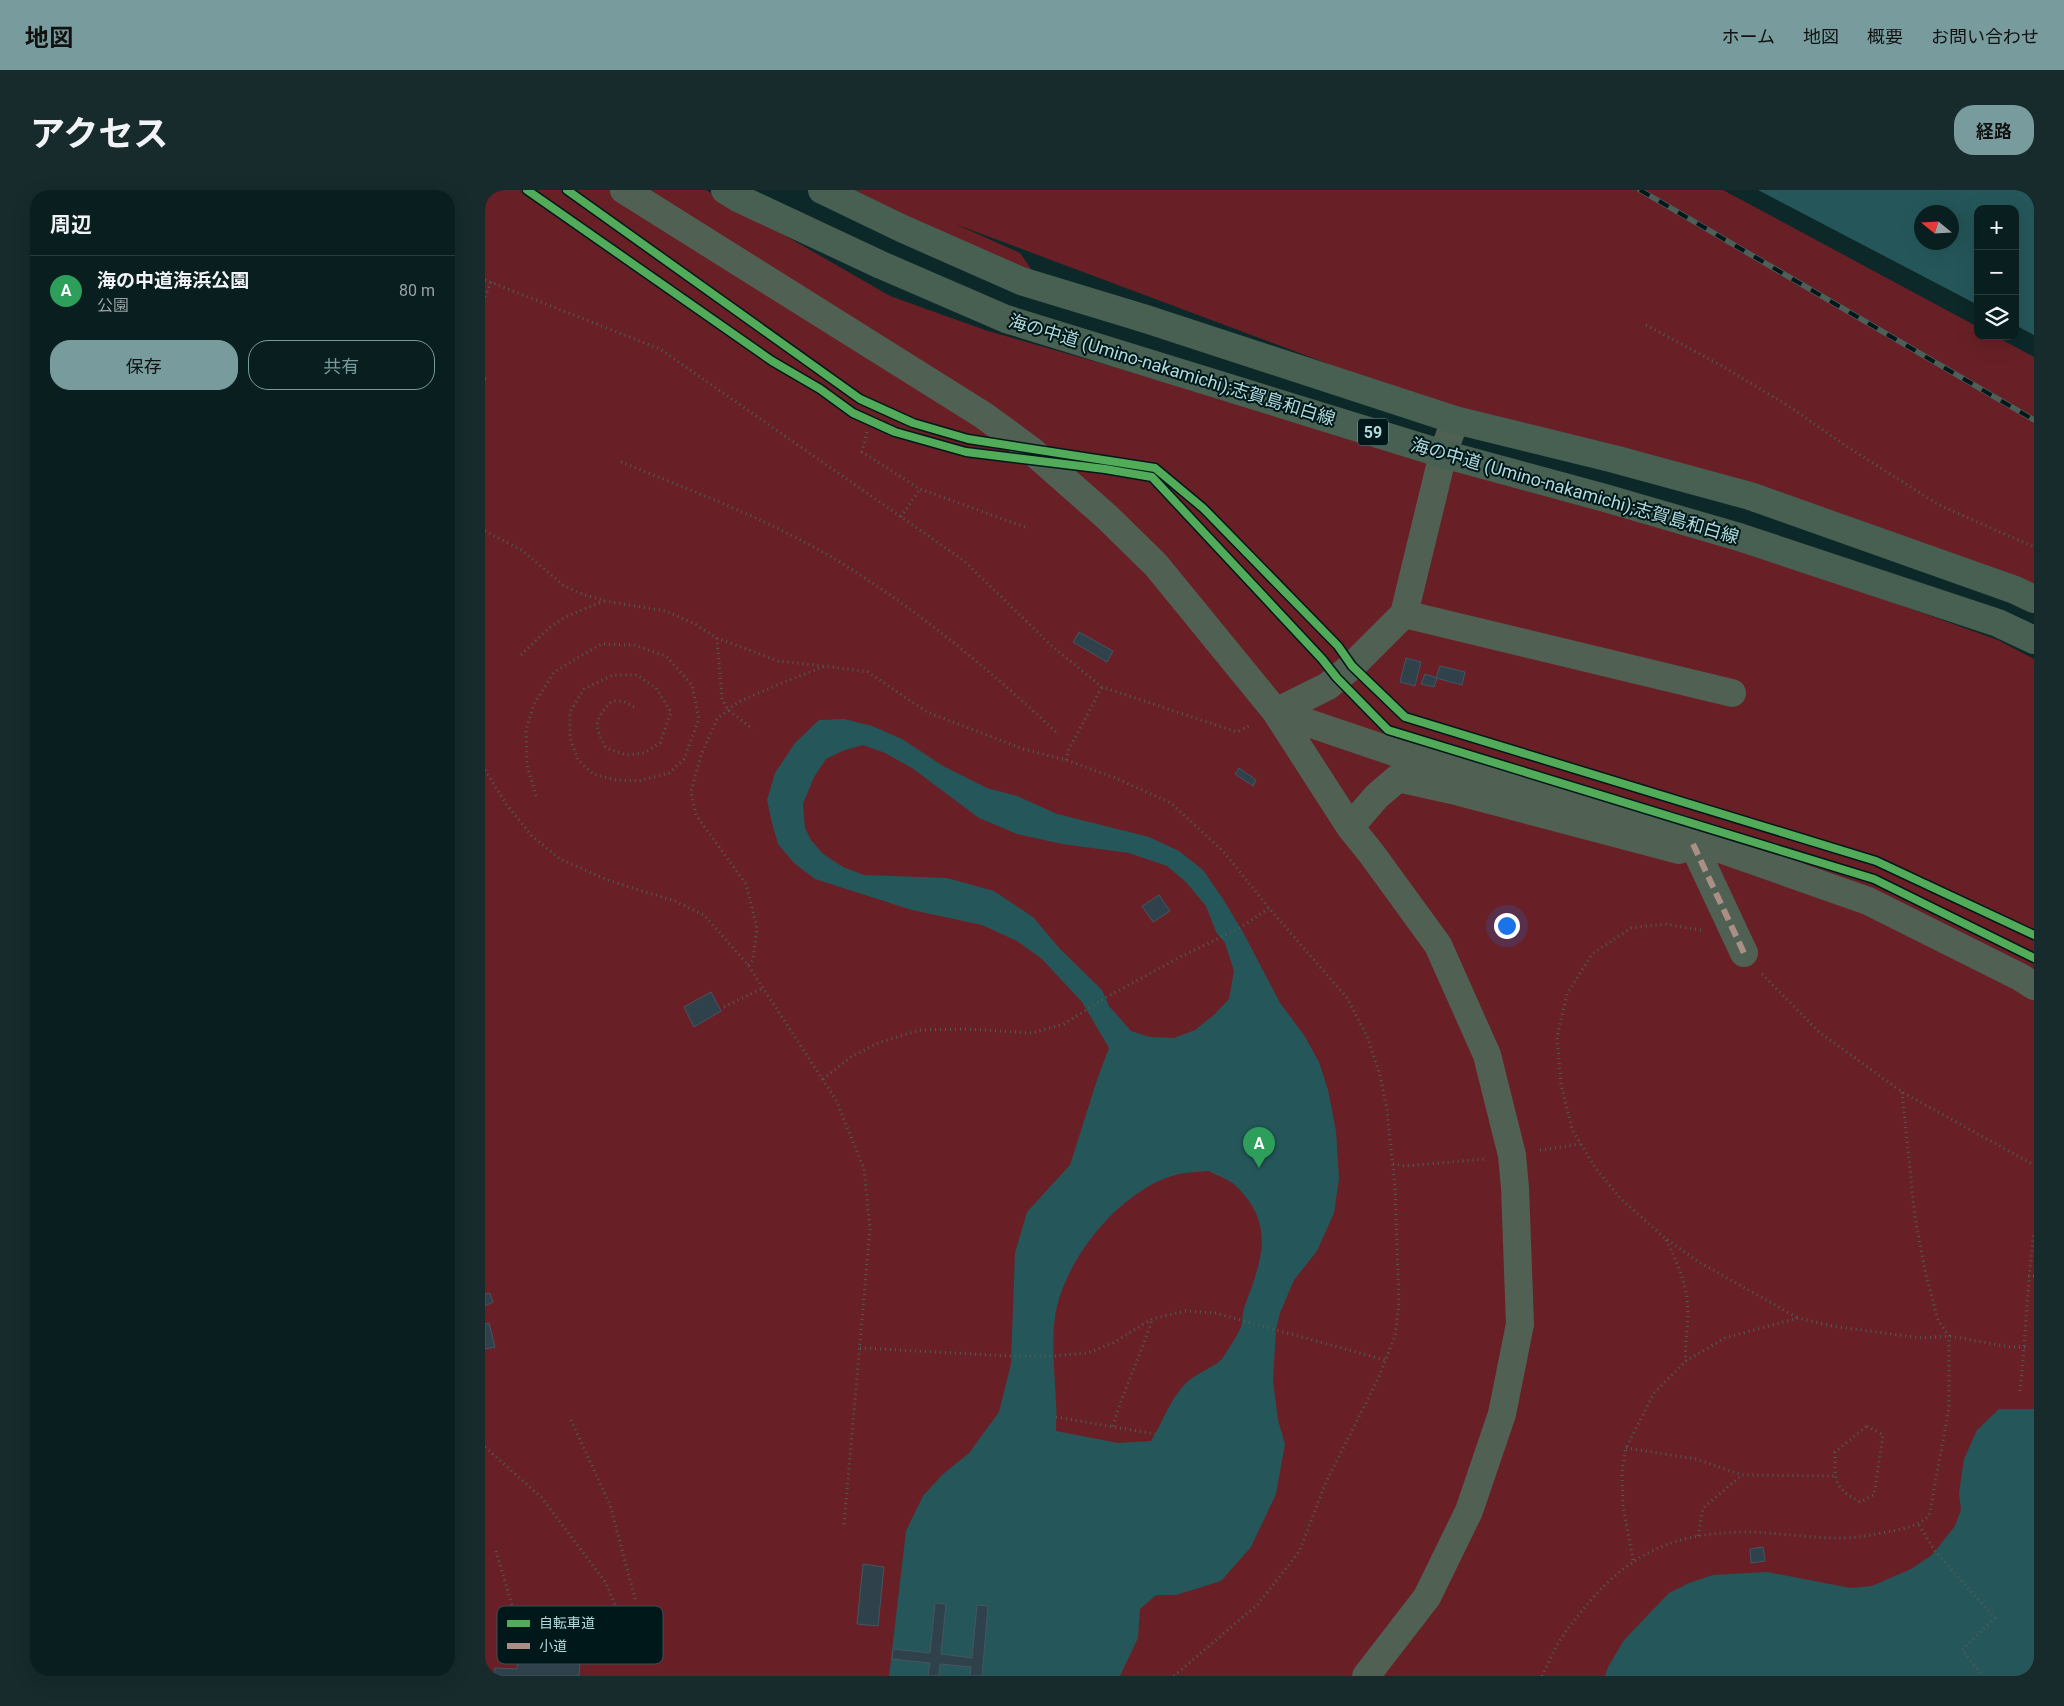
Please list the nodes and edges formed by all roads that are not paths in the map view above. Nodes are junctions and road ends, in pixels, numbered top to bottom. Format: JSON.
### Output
{"nodes":[{"id":1,"x":624,"y":190,"type":"edge"},
{"id":2,"x":725,"y":190,"type":"edge"},
{"id":3,"x":822,"y":190,"type":"edge"},
{"id":4,"x":1455,"y":420,"type":"junction"},
{"id":5,"x":1443,"y":454,"type":"junction"},
{"id":6,"x":2034,"y":599,"type":"edge"},
{"id":7,"x":1404,"y":614,"type":"junction"},
{"id":8,"x":2034,"y":640,"type":"edge"},
{"id":9,"x":1732,"y":693,"type":"dead end"},
{"id":10,"x":1276,"y":712,"type":"junction"},
{"id":11,"x":1350,"y":827,"type":"junction"},
{"id":12,"x":1701,"y":845,"type":"junction"},
{"id":13,"x":1744,"y":953,"type":"road end"},
{"id":14,"x":2034,"y":986,"type":"edge"},
{"id":15,"x":1367,"y":1676,"type":"edge"}],
"edges":[{"from":1,"to":10,"type":"street"},
{"from":2,"to":5,"type":"main road","name":"海の中道 (Umino-nakamichi);志賀島和白線","number":"59"},
{"from":3,"to":4,"type":"main road","name":"海の中道 (Umino-nakamichi);志賀島和白線","number":"59"},
{"from":4,"to":5,"type":"street"},
{"from":4,"to":6,"type":"main road","name":"海の中道 (Umino-nakamichi);志賀島和白線","number":"59"},
{"from":5,"to":7,"type":"street"},
{"from":5,"to":8,"type":"main road","name":"海の中道 (Umino-nakamichi);志賀島和白線","number":"59"},
{"from":7,"to":9,"type":"street"},
{"from":7,"to":10,"type":"street"},
{"from":10,"to":11,"type":"street"},
{"from":10,"to":12,"type":"street"},
{"from":11,"to":12,"type":"street"},
{"from":11,"to":15,"type":"street"},
{"from":12,"to":13,"type":"street"},
{"from":12,"to":14,"type":"street"}]}
